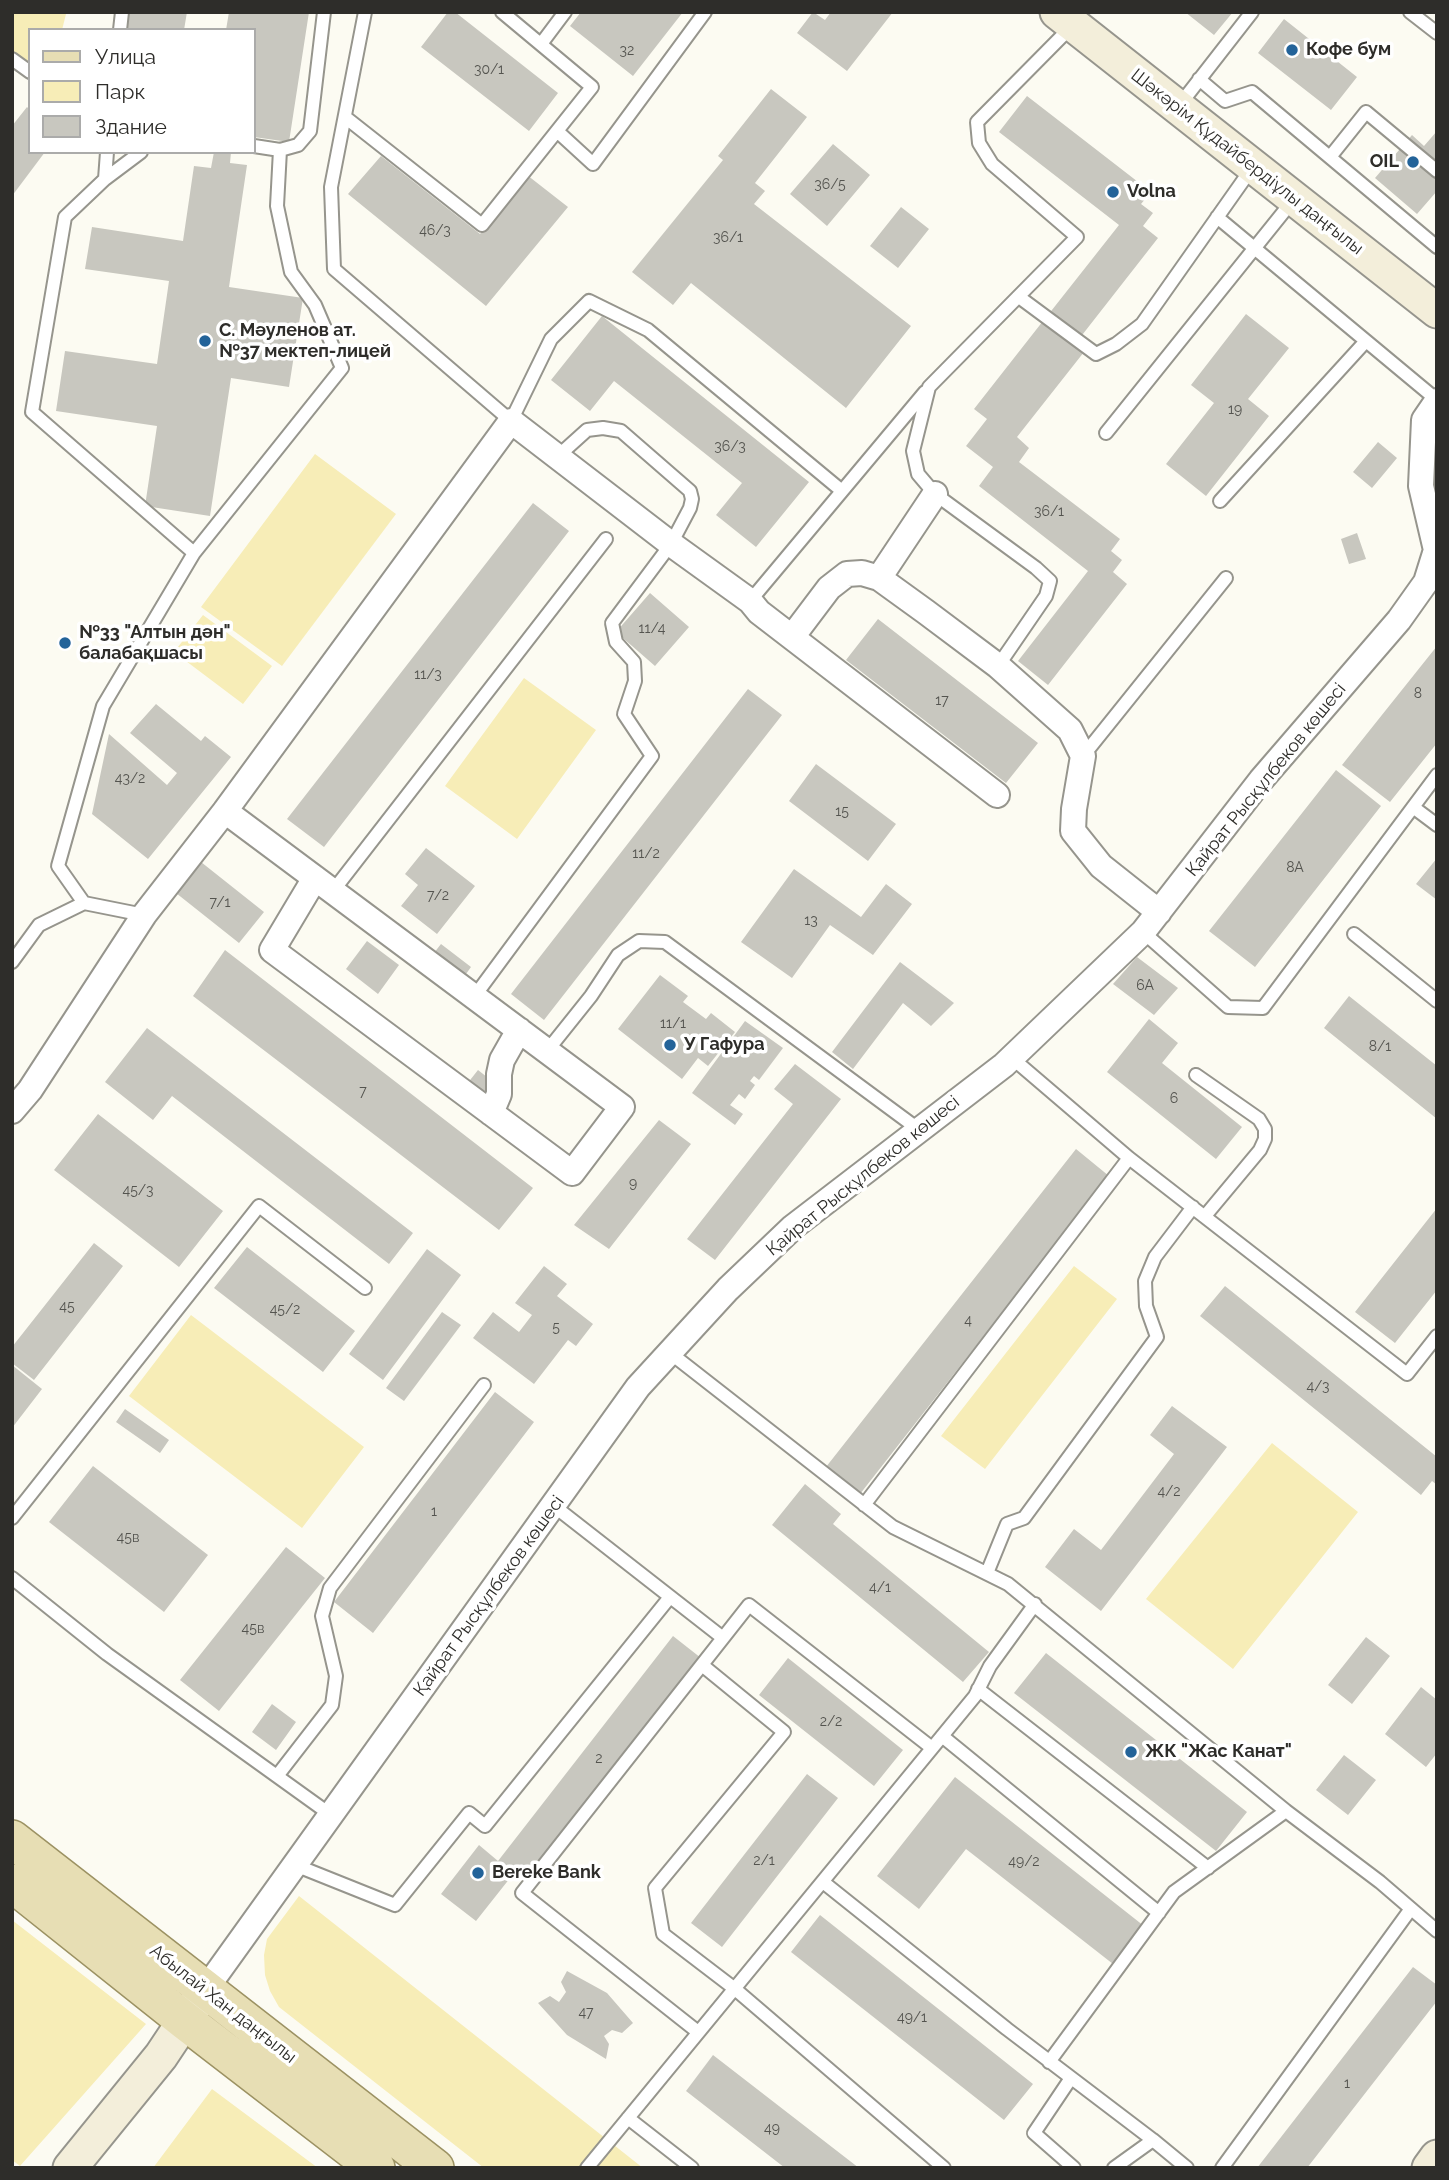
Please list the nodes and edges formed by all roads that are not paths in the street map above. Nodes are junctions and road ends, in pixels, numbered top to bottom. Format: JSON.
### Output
{"nodes":[{"id":1,"x":324,"y":12,"type":"edge"},
{"id":2,"x":365,"y":12,"type":"edge"},
{"id":3,"x":502,"y":12,"type":"edge"},
{"id":4,"x":565,"y":12,"type":"edge"},
{"id":5,"x":705,"y":12,"type":"edge"},
{"id":6,"x":1252,"y":12,"type":"edge"},
{"id":7,"x":1410,"y":12,"type":"edge"},
{"id":8,"x":1065,"y":19,"type":"edge"},
{"id":9,"x":1437,"y":33,"type":"edge"},
{"id":10,"x":541,"y":44,"type":"junction"},
{"id":11,"x":12,"y":59,"type":"edge"},
{"id":12,"x":28,"y":71,"type":"edge"},
{"id":13,"x":1199,"y":79,"type":"junction"},
{"id":14,"x":1177,"y":107,"type":"junction"},
{"id":15,"x":345,"y":117,"type":"junction"},
{"id":16,"x":557,"y":131,"type":"junction"},
{"id":17,"x":256,"y":146,"type":"edge"},
{"id":18,"x":280,"y":150,"type":"junction"},
{"id":19,"x":107,"y":154,"type":"edge"},
{"id":20,"x":138,"y":154,"type":"edge"},
{"id":21,"x":1330,"y":157,"type":"junction"},
{"id":22,"x":1253,"y":166,"type":"junction"},
{"id":23,"x":1437,"y":171,"type":"edge"},
{"id":24,"x":105,"y":179,"type":"junction"},
{"id":25,"x":1294,"y":199,"type":"junction"},
{"id":26,"x":1217,"y":217,"type":"junction"},
{"id":27,"x":1255,"y":247,"type":"junction"},
{"id":28,"x":1437,"y":247,"type":"edge"},
{"id":29,"x":1019,"y":296,"type":"junction"},
{"id":30,"x":1437,"y":311,"type":"edge"},
{"id":31,"x":1366,"y":341,"type":"junction"},
{"id":32,"x":929,"y":387,"type":"junction"},
{"id":33,"x":1437,"y":401,"type":"edge"},
{"id":34,"x":511,"y":421,"type":"junction"},
{"id":35,"x":1106,"y":433,"type":"dead end"},
{"id":36,"x":557,"y":457,"type":"junction"},
{"id":37,"x":842,"y":491,"type":"junction"},
{"id":38,"x":934,"y":494,"type":"junction"},
{"id":39,"x":1220,"y":501,"type":"dead end"},
{"id":40,"x":606,"y":539,"type":"dead end"},
{"id":41,"x":671,"y":544,"type":"junction"},
{"id":42,"x":1436,"y":551,"type":"edge"},
{"id":43,"x":194,"y":553,"type":"junction"},
{"id":44,"x":878,"y":578,"type":"junction"},
{"id":45,"x":1226,"y":578,"type":"dead end"},
{"id":46,"x":750,"y":601,"type":"junction"},
{"id":47,"x":792,"y":637,"type":"junction"},
{"id":48,"x":998,"y":666,"type":"junction"},
{"id":49,"x":1083,"y":756,"type":"junction"},
{"id":50,"x":1437,"y":775,"type":"edge"},
{"id":51,"x":997,"y":795,"type":"dead end"},
{"id":52,"x":1413,"y":807,"type":"junction"},
{"id":53,"x":225,"y":811,"type":"junction"},
{"id":54,"x":1437,"y":825,"type":"edge"},
{"id":55,"x":324,"y":885,"type":"junction"},
{"id":56,"x":84,"y":903,"type":"junction"},
{"id":57,"x":1159,"y":912,"type":"junction"},
{"id":58,"x":144,"y":915,"type":"junction"},
{"id":59,"x":1143,"y":932,"type":"junction"},
{"id":60,"x":1354,"y":934,"type":"dead end"},
{"id":61,"x":12,"y":962,"type":"edge"},
{"id":62,"x":474,"y":997,"type":"junction"},
{"id":63,"x":1436,"y":997,"type":"edge"},
{"id":64,"x":519,"y":1030,"type":"junction"},
{"id":65,"x":547,"y":1051,"type":"junction"},
{"id":66,"x":1012,"y":1058,"type":"junction"},
{"id":67,"x":1196,"y":1075,"type":"dead end"},
{"id":68,"x":14,"y":1104,"type":"edge"},
{"id":69,"x":491,"y":1114,"type":"junction"},
{"id":70,"x":918,"y":1129,"type":"junction"},
{"id":71,"x":1129,"y":1158,"type":"junction"},
{"id":72,"x":1193,"y":1207,"type":"junction"},
{"id":73,"x":1205,"y":1216,"type":"junction"},
{"id":74,"x":365,"y":1288,"type":"dead end"},
{"id":75,"x":1437,"y":1336,"type":"edge"},
{"id":76,"x":669,"y":1352,"type":"junction"},
{"id":77,"x":484,"y":1385,"type":"dead end"},
{"id":78,"x":864,"y":1505,"type":"junction"},
{"id":79,"x":554,"y":1506,"type":"junction"},
{"id":80,"x":12,"y":1518,"type":"edge"},
{"id":81,"x":986,"y":1573,"type":"junction"},
{"id":82,"x":12,"y":1578,"type":"edge"},
{"id":83,"x":670,"y":1597,"type":"junction"},
{"id":84,"x":1035,"y":1604,"type":"junction"},
{"id":85,"x":723,"y":1638,"type":"junction"},
{"id":86,"x":702,"y":1665,"type":"junction"},
{"id":87,"x":978,"y":1689,"type":"junction"},
{"id":88,"x":942,"y":1736,"type":"junction"},
{"id":89,"x":932,"y":1748,"type":"junction"},
{"id":90,"x":277,"y":1776,"type":"junction"},
{"id":91,"x":1286,"y":1811,"type":"junction"},
{"id":92,"x":331,"y":1815,"type":"junction"},
{"id":93,"x":12,"y":1839,"type":"edge"},
{"id":94,"x":295,"y":1865,"type":"junction"},
{"id":95,"x":1208,"y":1868,"type":"junction"},
{"id":96,"x":823,"y":1882,"type":"junction"},
{"id":97,"x":12,"y":1883,"type":"edge"},
{"id":98,"x":1410,"y":1910,"type":"junction"},
{"id":99,"x":1159,"y":1913,"type":"junction"},
{"id":100,"x":1437,"y":1931,"type":"edge"},
{"id":101,"x":735,"y":1989,"type":"junction"},
{"id":102,"x":205,"y":1990,"type":"junction"},
{"id":103,"x":184,"y":2021,"type":"junction"},
{"id":104,"x":698,"y":2032,"type":"junction"},
{"id":105,"x":1049,"y":2062,"type":"junction"},
{"id":106,"x":1071,"y":2078,"type":"junction"},
{"id":107,"x":628,"y":2118,"type":"junction"},
{"id":108,"x":1153,"y":2140,"type":"junction"},
{"id":109,"x":1437,"y":2157,"type":"edge"},
{"id":110,"x":70,"y":2168,"type":"edge"},
{"id":111,"x":376,"y":2168,"type":"edge"},
{"id":112,"x":435,"y":2168,"type":"edge"},
{"id":113,"x":587,"y":2168,"type":"edge"},
{"id":114,"x":692,"y":2168,"type":"edge"},
{"id":115,"x":944,"y":2168,"type":"edge"},
{"id":116,"x":1074,"y":2168,"type":"edge"},
{"id":117,"x":1114,"y":2168,"type":"edge"},
{"id":118,"x":1186,"y":2168,"type":"edge"},
{"id":119,"x":1222,"y":2168,"type":"edge"},
{"id":120,"x":1429,"y":2168,"type":"edge"}],
"edges":[{"from":1,"to":18,"type":"lane"},
{"from":2,"to":15,"type":"lane"},
{"from":3,"to":10,"type":"lane"},
{"from":4,"to":10,"type":"lane"},
{"from":5,"to":16,"type":"lane"},
{"from":6,"to":13,"type":"lane"},
{"from":7,"to":9,"type":"lane"},
{"from":8,"to":14,"type":"main road","name":"Шәкәрім Құдайбердіұлы даңғылы"},
{"from":8,"to":29,"type":"lane"},
{"from":10,"to":16,"type":"lane"},
{"from":11,"to":12,"type":"lane"},
{"from":13,"to":14,"type":"lane"},
{"from":13,"to":21,"type":"lane"},
{"from":14,"to":22,"type":"main road","name":"Шәкәрім Құдайбердіұлы даңғылы"},
{"from":15,"to":16,"type":"lane"},
{"from":15,"to":34,"type":"lane"},
{"from":17,"to":18,"type":"lane"},
{"from":18,"to":43,"type":"lane"},
{"from":19,"to":24,"type":"lane"},
{"from":20,"to":24,"type":"lane"},
{"from":21,"to":23,"type":"lane"},
{"from":21,"to":28,"type":"lane"},
{"from":22,"to":25,"type":"main road","name":"Шәкәрім Құдайбердіұлы даңғылы"},
{"from":22,"to":26,"type":"lane"},
{"from":24,"to":43,"type":"lane"},
{"from":25,"to":27,"type":"lane"},
{"from":25,"to":30,"type":"main road","name":"Шәкәрім Құдайбердіұлы даңғылы"},
{"from":26,"to":27,"type":"lane"},
{"from":26,"to":29,"type":"lane"},
{"from":27,"to":31,"type":"lane"},
{"from":27,"to":35,"type":"lane"},
{"from":29,"to":32,"type":"lane"},
{"from":31,"to":33,"type":"lane"},
{"from":31,"to":39,"type":"lane"},
{"from":32,"to":37,"type":"lane"},
{"from":32,"to":38,"type":"lane"},
{"from":33,"to":42,"type":"street","name":"Қайрат Рысқұлбеков көшесі"},
{"from":34,"to":36,"type":"street"},
{"from":34,"to":37,"type":"lane"},
{"from":34,"to":53,"type":"street"},
{"from":36,"to":41,"type":"street"},
{"from":36,"to":41,"type":"lane"},
{"from":37,"to":46,"type":"lane"},
{"from":38,"to":44,"type":"street"},
{"from":38,"to":48,"type":"lane"},
{"from":40,"to":55,"type":"lane"},
{"from":41,"to":46,"type":"street"},
{"from":41,"to":62,"type":"lane"},
{"from":42,"to":57,"type":"street","name":"Қайрат Рысқұлбеков көшесі"},
{"from":43,"to":56,"type":"lane"},
{"from":44,"to":47,"type":"street"},
{"from":44,"to":48,"type":"street"},
{"from":45,"to":49,"type":"lane"},
{"from":46,"to":47,"type":"street"},
{"from":47,"to":51,"type":"street"},
{"from":48,"to":49,"type":"street"},
{"from":49,"to":57,"type":"street"},
{"from":50,"to":52,"type":"lane"},
{"from":52,"to":54,"type":"lane"},
{"from":52,"to":59,"type":"lane"},
{"from":53,"to":55,"type":"street"},
{"from":53,"to":58,"type":"street"},
{"from":55,"to":62,"type":"street"},
{"from":55,"to":69,"type":"street"},
{"from":56,"to":58,"type":"lane"},
{"from":56,"to":61,"type":"lane"},
{"from":57,"to":59,"type":"street","name":"Қайрат Рысқұлбеков көшесі"},
{"from":58,"to":68,"type":"street"},
{"from":59,"to":66,"type":"street","name":"Қайрат Рысқұлбеков көшесі"},
{"from":60,"to":63,"type":"lane"},
{"from":62,"to":64,"type":"street"},
{"from":64,"to":65,"type":"street"},
{"from":64,"to":69,"type":"street"},
{"from":65,"to":69,"type":"street"},
{"from":65,"to":70,"type":"lane"},
{"from":66,"to":70,"type":"street","name":"Қайрат Рысқұлбеков көшесі"},
{"from":66,"to":71,"type":"lane"},
{"from":67,"to":73,"type":"lane"},
{"from":70,"to":76,"type":"street","name":"Қайрат Рысқұлбеков көшесі"},
{"from":71,"to":72,"type":"lane"},
{"from":71,"to":78,"type":"lane"},
{"from":72,"to":73,"type":"lane"},
{"from":72,"to":81,"type":"lane"},
{"from":73,"to":75,"type":"lane"},
{"from":74,"to":80,"type":"lane"},
{"from":76,"to":78,"type":"lane"},
{"from":76,"to":79,"type":"street","name":"Қайрат Рысқұлбеков көшесі"},
{"from":77,"to":90,"type":"lane"},
{"from":78,"to":81,"type":"lane"},
{"from":79,"to":83,"type":"lane"},
{"from":79,"to":92,"type":"street","name":"Қайрат Рысқұлбеков көшесі"},
{"from":81,"to":84,"type":"lane"},
{"from":82,"to":90,"type":"lane"},
{"from":83,"to":85,"type":"lane"},
{"from":83,"to":94,"type":"lane"},
{"from":84,"to":87,"type":"lane"},
{"from":84,"to":91,"type":"lane"},
{"from":85,"to":86,"type":"lane"},
{"from":85,"to":89,"type":"lane"},
{"from":86,"to":101,"type":"lane"},
{"from":86,"to":104,"type":"lane"},
{"from":87,"to":88,"type":"lane"},
{"from":87,"to":95,"type":"lane"},
{"from":88,"to":89,"type":"lane"},
{"from":88,"to":99,"type":"lane"},
{"from":89,"to":96,"type":"lane"},
{"from":90,"to":92,"type":"lane"},
{"from":91,"to":95,"type":"lane"},
{"from":91,"to":98,"type":"lane"},
{"from":92,"to":94,"type":"street","name":"Қайрат Рысқұлбеков көшесі"},
{"from":93,"to":102,"type":"main road","name":"Абылай Хан даңғылы"},
{"from":94,"to":102,"type":"street","name":"Қайрат Рысқұлбеков көшесі"},
{"from":95,"to":99,"type":"lane"},
{"from":96,"to":101,"type":"lane"},
{"from":96,"to":105,"type":"lane"},
{"from":97,"to":103,"type":"main road","name":"Абылай Хан даңғылы"},
{"from":98,"to":100,"type":"lane"},
{"from":98,"to":119,"type":"lane"},
{"from":99,"to":105,"type":"lane"},
{"from":101,"to":104,"type":"lane"},
{"from":101,"to":115,"type":"lane"},
{"from":102,"to":103,"type":"main road"},
{"from":102,"to":112,"type":"main road","name":"Абылай Хан даңғылы"},
{"from":103,"to":110,"type":"main road"},
{"from":103,"to":111,"type":"main road","name":"Абылай Хан даңғылы"},
{"from":104,"to":107,"type":"lane"},
{"from":105,"to":106,"type":"lane"},
{"from":106,"to":108,"type":"lane"},
{"from":106,"to":116,"type":"lane"},
{"from":107,"to":113,"type":"lane"},
{"from":107,"to":114,"type":"lane"},
{"from":108,"to":117,"type":"lane"},
{"from":108,"to":118,"type":"lane"},
{"from":109,"to":120,"type":"main road"}]}
